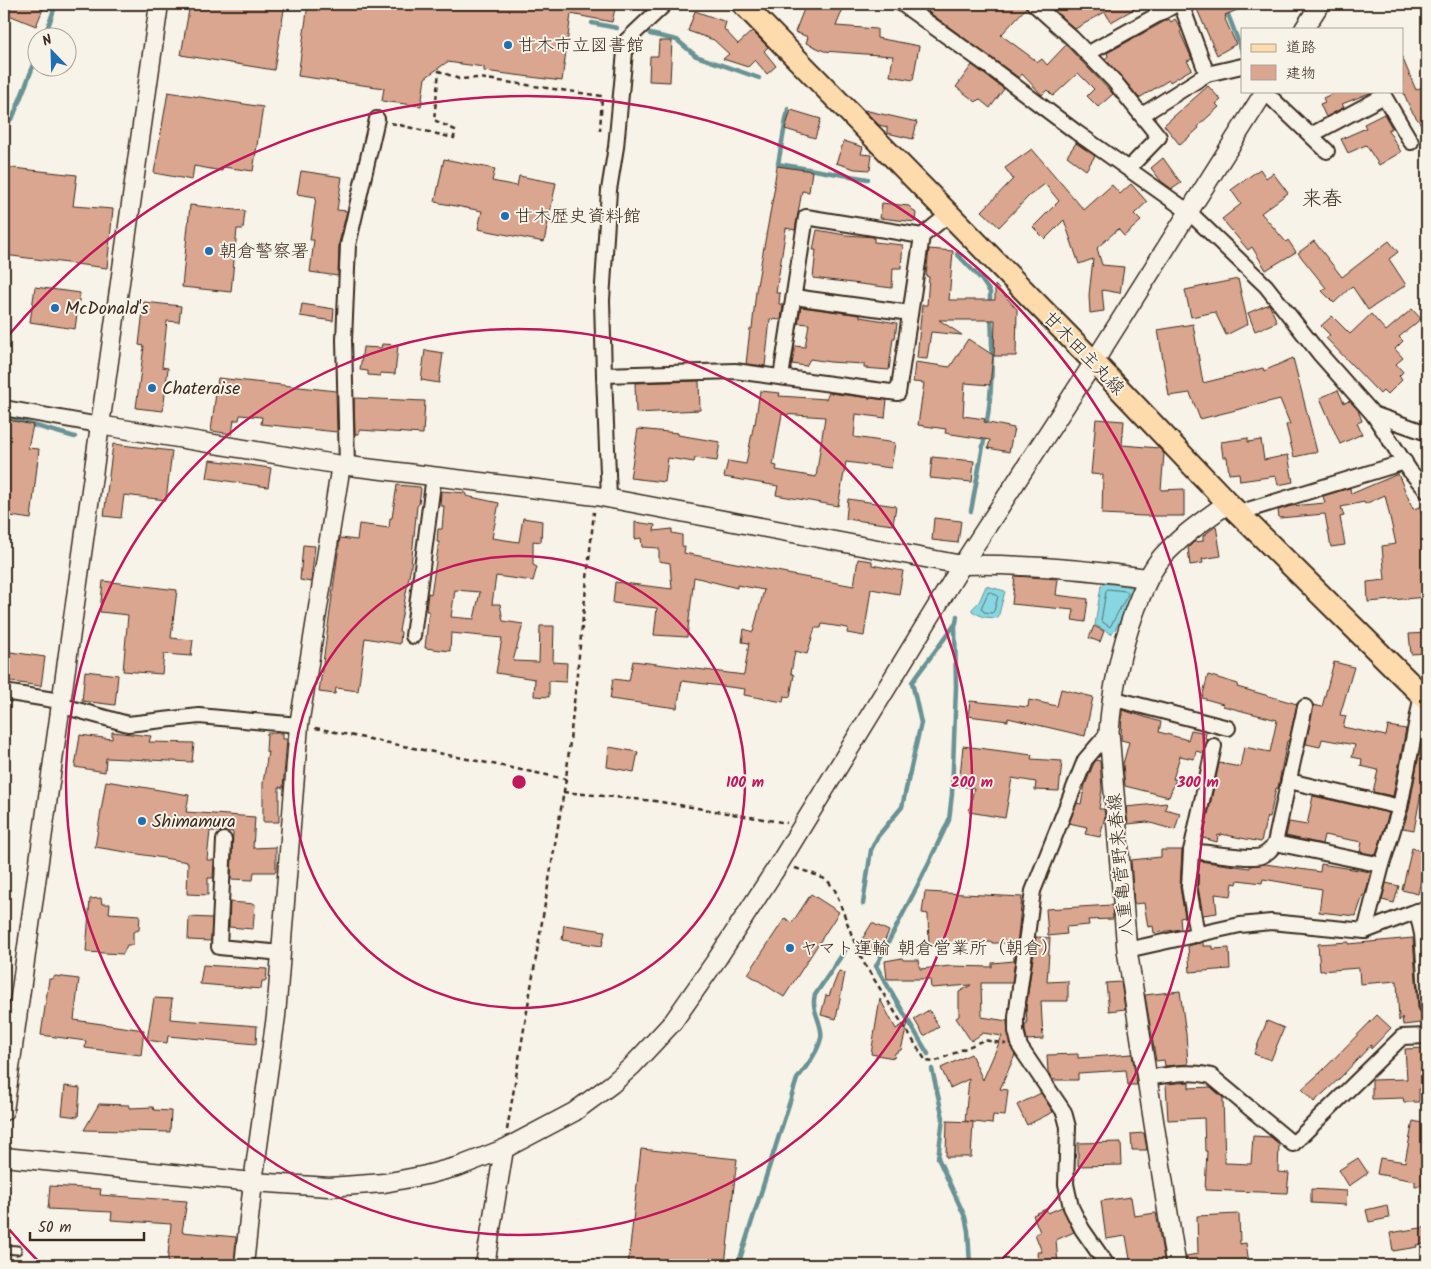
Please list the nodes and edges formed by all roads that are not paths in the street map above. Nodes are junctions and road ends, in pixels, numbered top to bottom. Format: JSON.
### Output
{"nodes":[{"id":1,"x":159,"y":4,"type":"edge"},
{"id":2,"x":665,"y":4,"type":"edge"},
{"id":3,"x":743,"y":4,"type":"edge"},
{"id":4,"x":902,"y":4,"type":"edge"},
{"id":5,"x":1034,"y":4,"type":"edge"},
{"id":6,"x":1177,"y":4,"type":"edge"},
{"id":7,"x":1181,"y":4,"type":"edge"},
{"id":8,"x":1320,"y":4,"type":"edge"},
{"id":9,"x":1305,"y":28,"type":"edge"},
{"id":10,"x":1087,"y":54,"type":"junction"},
{"id":11,"x":1241,"y":66,"type":"edge"},
{"id":12,"x":1207,"y":74,"type":"junction"},
{"id":13,"x":1265,"y":92,"type":"edge"},
{"id":14,"x":1142,"y":115,"type":"junction"},
{"id":15,"x":377,"y":119,"type":"road end"},
{"id":16,"x":1311,"y":135,"type":"junction"},
{"id":17,"x":1411,"y":142,"type":"dead end"},
{"id":18,"x":1327,"y":151,"type":"dead end"},
{"id":19,"x":1129,"y":168,"type":"junction"},
{"id":20,"x":1189,"y":212,"type":"junction"},
{"id":21,"x":949,"y":214,"type":"junction"},
{"id":22,"x":922,"y":236,"type":"junction"},
{"id":23,"x":794,"y":297,"type":"junction"},
{"id":24,"x":910,"y":313,"type":"junction"},
{"id":25,"x":1094,"y":362,"type":"junction"},
{"id":26,"x":604,"y":375,"type":"junction"},
{"id":27,"x":781,"y":377,"type":"junction"},
{"id":28,"x":4,"y":408,"type":"edge"},
{"id":29,"x":1374,"y":414,"type":"junction"},
{"id":30,"x":98,"y":425,"type":"junction"},
{"id":31,"x":1427,"y":434,"type":"edge"},
{"id":32,"x":1405,"y":462,"type":"junction"},
{"id":33,"x":344,"y":466,"type":"junction"},
{"id":34,"x":434,"y":476,"type":"junction"},
{"id":35,"x":1427,"y":490,"type":"edge"},
{"id":36,"x":602,"y":497,"type":"junction"},
{"id":37,"x":1233,"y":508,"type":"junction"},
{"id":38,"x":962,"y":565,"type":"junction"},
{"id":39,"x":1147,"y":578,"type":"junction"},
{"id":40,"x":413,"y":636,"type":"dead end"},
{"id":41,"x":4,"y":692,"type":"edge"},
{"id":42,"x":1424,"y":697,"type":"edge"},
{"id":43,"x":1111,"y":698,"type":"junction"},
{"id":44,"x":60,"y":704,"type":"junction"},
{"id":45,"x":1305,"y":707,"type":"dead end"},
{"id":46,"x":299,"y":725,"type":"junction"},
{"id":47,"x":1228,"y":728,"type":"dead end"},
{"id":48,"x":1109,"y":732,"type":"junction"},
{"id":49,"x":1214,"y":746,"type":"dead end"},
{"id":50,"x":1289,"y":781,"type":"junction"},
{"id":51,"x":1400,"y":807,"type":"junction"},
{"id":52,"x":224,"y":840,"type":"dead end"},
{"id":53,"x":1275,"y":843,"type":"junction"},
{"id":54,"x":1191,"y":851,"type":"junction"},
{"id":55,"x":1382,"y":865,"type":"junction"},
{"id":56,"x":1422,"y":910,"type":"edge"},
{"id":57,"x":1365,"y":931,"type":"junction"},
{"id":58,"x":1197,"y":935,"type":"junction"},
{"id":59,"x":1127,"y":950,"type":"junction"},
{"id":60,"x":281,"y":953,"type":"junction"},
{"id":61,"x":1427,"y":1008,"type":"edge"},
{"id":62,"x":1427,"y":1036,"type":"edge"},
{"id":63,"x":1146,"y":1078,"type":"junction"},
{"id":64,"x":4,"y":1111,"type":"edge"},
{"id":65,"x":504,"y":1150,"type":"junction"},
{"id":66,"x":4,"y":1157,"type":"edge"},
{"id":67,"x":253,"y":1182,"type":"junction"},
{"id":68,"x":4,"y":1249,"type":"edge"},
{"id":69,"x":17,"y":1250,"type":"dead end"},
{"id":70,"x":244,"y":1265,"type":"edge"},
{"id":71,"x":486,"y":1265,"type":"edge"},
{"id":72,"x":1108,"y":1265,"type":"edge"},
{"id":73,"x":1176,"y":1265,"type":"edge"}],
"edges":[{"from":1,"to":30,"type":"street"},
{"from":2,"to":26,"type":"street"},
{"from":3,"to":21,"type":"main road","name":"甘木田主丸線"},
{"from":4,"to":19,"type":"street"},
{"from":5,"to":10,"type":"street"},
{"from":6,"to":10,"type":"street"},
{"from":7,"to":12,"type":"street"},
{"from":8,"to":9,"type":"street"},
{"from":10,"to":14,"type":"street"},
{"from":11,"to":12,"type":"street"},
{"from":12,"to":14,"type":"street"},
{"from":13,"to":16,"type":"street"},
{"from":13,"to":20,"type":"street"},
{"from":14,"to":19,"type":"street"},
{"from":15,"to":33,"type":"street"},
{"from":16,"to":17,"type":"street"},
{"from":16,"to":18,"type":"street"},
{"from":19,"to":20,"type":"street"},
{"from":20,"to":25,"type":"street"},
{"from":20,"to":29,"type":"street"},
{"from":21,"to":22,"type":"street"},
{"from":21,"to":25,"type":"main road","name":"甘木田主丸線"},
{"from":22,"to":23,"type":"street"},
{"from":22,"to":24,"type":"street"},
{"from":23,"to":24,"type":"street"},
{"from":23,"to":27,"type":"street"},
{"from":24,"to":27,"type":"street"},
{"from":25,"to":37,"type":"main road","name":"甘木田主丸線"},
{"from":25,"to":38,"type":"street"},
{"from":26,"to":27,"type":"street"},
{"from":26,"to":36,"type":"street"},
{"from":28,"to":30,"type":"street"},
{"from":29,"to":31,"type":"street"},
{"from":29,"to":32,"type":"street"},
{"from":30,"to":33,"type":"street"},
{"from":30,"to":44,"type":"street"},
{"from":32,"to":35,"type":"street"},
{"from":32,"to":37,"type":"street"},
{"from":33,"to":34,"type":"street"},
{"from":33,"to":46,"type":"street"},
{"from":34,"to":36,"type":"street"},
{"from":34,"to":40,"type":"street"},
{"from":36,"to":38,"type":"street"},
{"from":37,"to":39,"type":"main road","name":"八重亀菅野来春線"},
{"from":37,"to":42,"type":"main road","name":"甘木田主丸線"},
{"from":38,"to":39,"type":"street"},
{"from":38,"to":65,"type":"street"},
{"from":39,"to":43,"type":"main road","name":"八重亀菅野来春線"},
{"from":41,"to":44,"type":"street"},
{"from":42,"to":51,"type":"street"},
{"from":43,"to":47,"type":"street"},
{"from":43,"to":48,"type":"main road","name":"八重亀菅野来春線"},
{"from":44,"to":46,"type":"street"},
{"from":44,"to":64,"type":"street"},
{"from":45,"to":50,"type":"street"},
{"from":46,"to":60,"type":"street"},
{"from":48,"to":59,"type":"main road","name":"八重亀菅野来春線"},
{"from":48,"to":72,"type":"street"},
{"from":49,"to":54,"type":"street"},
{"from":50,"to":51,"type":"street"},
{"from":50,"to":53,"type":"street"},
{"from":51,"to":55,"type":"street"},
{"from":52,"to":60,"type":"street"},
{"from":53,"to":54,"type":"street"},
{"from":53,"to":55,"type":"street"},
{"from":54,"to":58,"type":"street"},
{"from":55,"to":57,"type":"street"},
{"from":56,"to":57,"type":"street"},
{"from":56,"to":61,"type":"street"},
{"from":57,"to":58,"type":"street"},
{"from":58,"to":59,"type":"street"},
{"from":59,"to":63,"type":"main road","name":"八重亀菅野来春線"},
{"from":60,"to":67,"type":"street"},
{"from":62,"to":63,"type":"street"},
{"from":63,"to":73,"type":"main road","name":"八重亀菅野来春線"},
{"from":65,"to":67,"type":"street"},
{"from":65,"to":71,"type":"street"},
{"from":66,"to":67,"type":"street"},
{"from":67,"to":70,"type":"street"},
{"from":68,"to":69,"type":"lane"}]}
